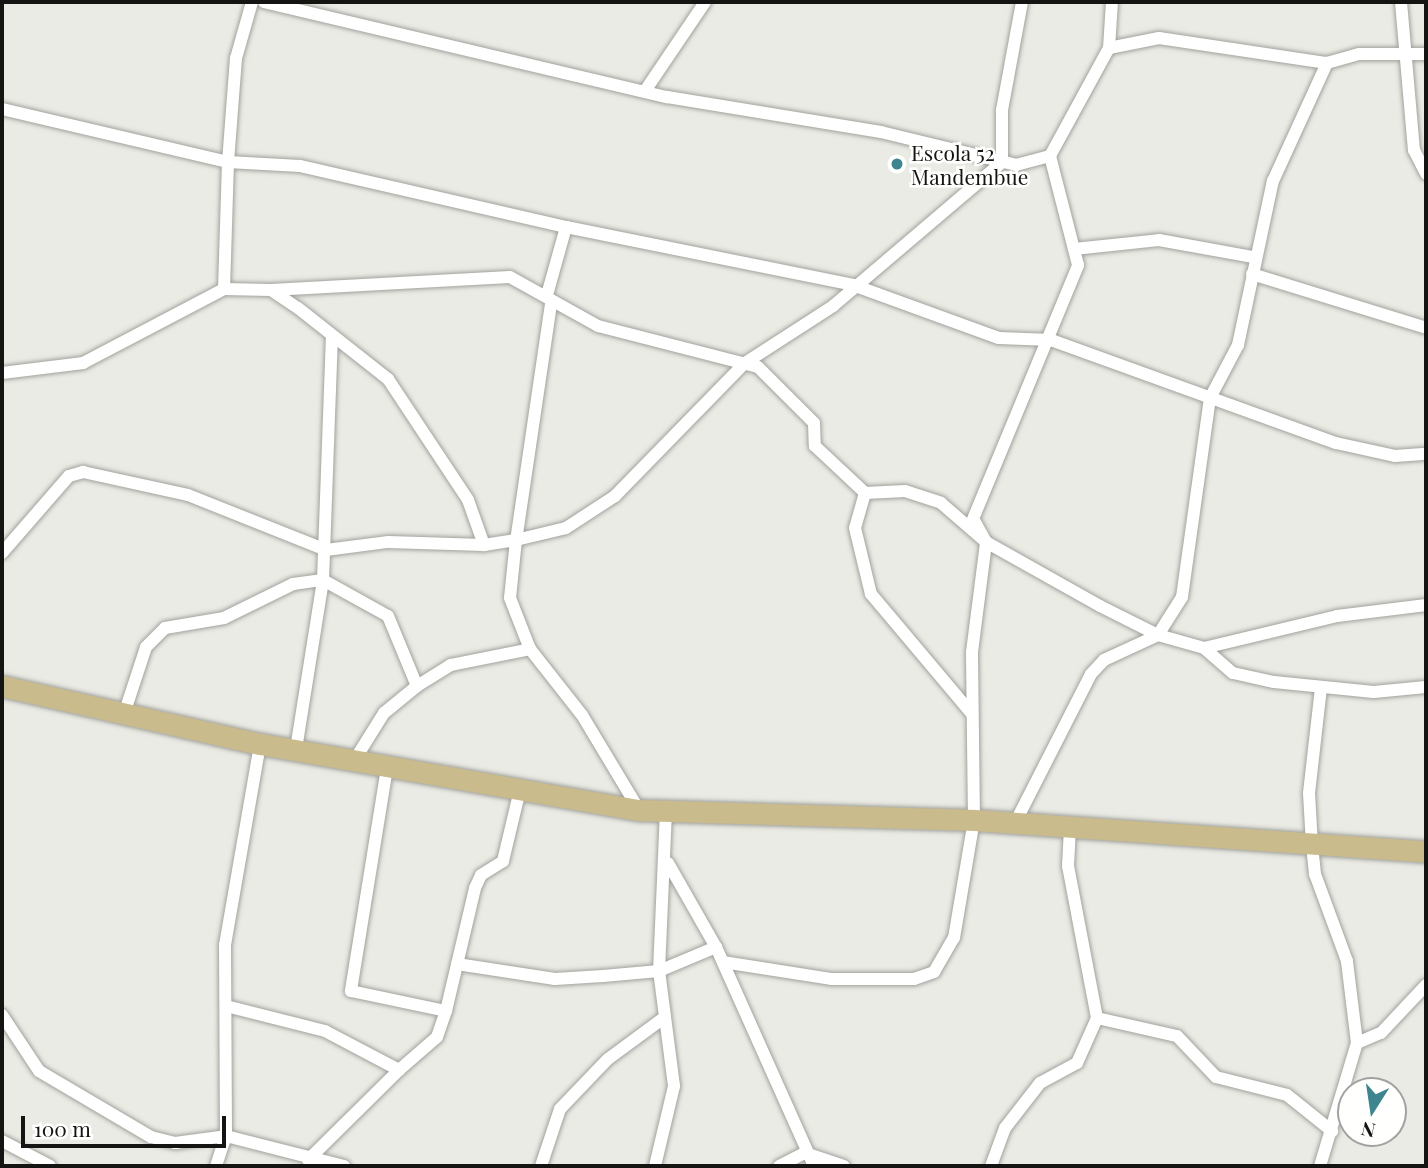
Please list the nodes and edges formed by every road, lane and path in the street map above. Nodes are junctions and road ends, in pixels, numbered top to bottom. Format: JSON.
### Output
{"nodes":[{"id":1,"x":252,"y":2,"type":"edge"},
{"id":2,"x":264,"y":2,"type":"edge"},
{"id":3,"x":705,"y":2,"type":"edge"},
{"id":4,"x":1022,"y":2,"type":"edge"},
{"id":5,"x":1112,"y":2,"type":"edge"},
{"id":6,"x":1401,"y":2,"type":"edge"},
{"id":7,"x":1110,"y":48,"type":"junction"},
{"id":8,"x":1426,"y":54,"type":"edge"},
{"id":9,"x":1410,"y":55,"type":"junction"},
{"id":10,"x":1327,"y":63,"type":"junction"},
{"id":11,"x":645,"y":91,"type":"junction"},
{"id":12,"x":2,"y":109,"type":"edge"},
{"id":13,"x":1050,"y":156,"type":"junction"},
{"id":14,"x":228,"y":162,"type":"junction"},
{"id":15,"x":1002,"y":162,"type":"junction"},
{"id":16,"x":1426,"y":174,"type":"edge"},
{"id":17,"x":566,"y":227,"type":"junction"},
{"id":18,"x":1074,"y":248,"type":"junction"},
{"id":19,"x":1253,"y":257,"type":"junction"},
{"id":20,"x":1252,"y":274,"type":"junction"},
{"id":21,"x":853,"y":285,"type":"junction"},
{"id":22,"x":224,"y":289,"type":"junction"},
{"id":23,"x":271,"y":290,"type":"junction"},
{"id":24,"x":549,"y":299,"type":"junction"},
{"id":25,"x":1426,"y":328,"type":"edge"},
{"id":26,"x":332,"y":338,"type":"junction"},
{"id":27,"x":1051,"y":340,"type":"junction"},
{"id":28,"x":745,"y":363,"type":"junction"},
{"id":29,"x":2,"y":373,"type":"edge"},
{"id":30,"x":1210,"y":398,"type":"junction"},
{"id":31,"x":1426,"y":454,"type":"edge"},
{"id":32,"x":865,"y":493,"type":"junction"},
{"id":33,"x":516,"y":540,"type":"junction"},
{"id":34,"x":986,"y":542,"type":"junction"},
{"id":35,"x":484,"y":545,"type":"junction"},
{"id":36,"x":326,"y":550,"type":"junction"},
{"id":37,"x":2,"y":553,"type":"edge"},
{"id":38,"x":323,"y":580,"type":"junction"},
{"id":39,"x":1426,"y":605,"type":"edge"},
{"id":40,"x":1158,"y":635,"type":"junction"},
{"id":41,"x":1205,"y":648,"type":"junction"},
{"id":42,"x":530,"y":649,"type":"junction"},
{"id":43,"x":2,"y":686,"type":"edge"},
{"id":44,"x":417,"y":686,"type":"junction"},
{"id":45,"x":1426,"y":687,"type":"edge"},
{"id":46,"x":1321,"y":688,"type":"junction"},
{"id":47,"x":125,"y":711,"type":"junction"},
{"id":48,"x":972,"y":714,"type":"junction"},
{"id":49,"x":260,"y":744,"type":"junction"},
{"id":50,"x":296,"y":749,"type":"junction"},
{"id":51,"x":354,"y":761,"type":"junction"},
{"id":52,"x":387,"y":768,"type":"junction"},
{"id":53,"x":519,"y":794,"type":"junction"},
{"id":54,"x":639,"y":810,"type":"junction"},
{"id":55,"x":666,"y":811,"type":"junction"},
{"id":56,"x":974,"y":820,"type":"junction"},
{"id":57,"x":1014,"y":825,"type":"junction"},
{"id":58,"x":1070,"y":831,"type":"junction"},
{"id":59,"x":1312,"y":845,"type":"junction"},
{"id":60,"x":1426,"y":852,"type":"edge"},
{"id":61,"x":668,"y":863,"type":"junction"},
{"id":62,"x":716,"y":947,"type":"junction"},
{"id":63,"x":723,"y":962,"type":"junction"},
{"id":64,"x":457,"y":964,"type":"junction"},
{"id":65,"x":659,"y":971,"type":"junction"},
{"id":66,"x":1426,"y":985,"type":"edge"},
{"id":67,"x":230,"y":1006,"type":"junction"},
{"id":68,"x":446,"y":1011,"type":"junction"},
{"id":69,"x":2,"y":1015,"type":"edge"},
{"id":70,"x":665,"y":1017,"type":"junction"},
{"id":71,"x":1097,"y":1018,"type":"junction"},
{"id":72,"x":1357,"y":1043,"type":"junction"},
{"id":73,"x":399,"y":1070,"type":"junction"},
{"id":74,"x":1332,"y":1131,"type":"junction"},
{"id":75,"x":226,"y":1136,"type":"junction"},
{"id":76,"x":2,"y":1141,"type":"edge"},
{"id":77,"x":805,"y":1153,"type":"junction"},
{"id":78,"x":308,"y":1160,"type":"junction"},
{"id":79,"x":50,"y":1166,"type":"edge"},
{"id":80,"x":216,"y":1166,"type":"edge"},
{"id":81,"x":344,"y":1166,"type":"edge"},
{"id":82,"x":541,"y":1166,"type":"edge"},
{"id":83,"x":655,"y":1166,"type":"edge"},
{"id":84,"x":779,"y":1166,"type":"edge"},
{"id":85,"x":814,"y":1166,"type":"edge"},
{"id":86,"x":844,"y":1166,"type":"edge"},
{"id":87,"x":991,"y":1166,"type":"edge"},
{"id":88,"x":1321,"y":1166,"type":"edge"},
{"id":89,"x":1333,"y":1166,"type":"edge"}],
"edges":[{"from":1,"to":14,"type":"street"},
{"from":2,"to":11,"type":"street"},
{"from":3,"to":11,"type":"street"},
{"from":4,"to":15,"type":"street"},
{"from":5,"to":7,"type":"street"},
{"from":6,"to":9,"type":"street"},
{"from":7,"to":10,"type":"street"},
{"from":7,"to":13,"type":"street"},
{"from":8,"to":9,"type":"street"},
{"from":9,"to":10,"type":"street"},
{"from":9,"to":16,"type":"street"},
{"from":10,"to":19,"type":"street"},
{"from":11,"to":15,"type":"street"},
{"from":12,"to":14,"type":"street"},
{"from":13,"to":15,"type":"street"},
{"from":13,"to":18,"type":"street"},
{"from":14,"to":17,"type":"street"},
{"from":14,"to":22,"type":"street"},
{"from":15,"to":21,"type":"street"},
{"from":17,"to":21,"type":"street"},
{"from":17,"to":24,"type":"street"},
{"from":18,"to":19,"type":"street"},
{"from":18,"to":27,"type":"street"},
{"from":19,"to":20,"type":"street"},
{"from":20,"to":25,"type":"street"},
{"from":20,"to":30,"type":"street"},
{"from":21,"to":27,"type":"street"},
{"from":21,"to":28,"type":"street"},
{"from":22,"to":23,"type":"street"},
{"from":22,"to":29,"type":"street"},
{"from":23,"to":24,"type":"street"},
{"from":23,"to":26,"type":"street"},
{"from":24,"to":28,"type":"street"},
{"from":24,"to":33,"type":"street"},
{"from":26,"to":35,"type":"street"},
{"from":26,"to":36,"type":"street"},
{"from":27,"to":30,"type":"street"},
{"from":27,"to":34,"type":"street"},
{"from":28,"to":32,"type":"street"},
{"from":28,"to":33,"type":"street"},
{"from":30,"to":31,"type":"street"},
{"from":30,"to":40,"type":"street"},
{"from":32,"to":34,"type":"street"},
{"from":32,"to":48,"type":"street"},
{"from":33,"to":35,"type":"street"},
{"from":33,"to":42,"type":"street"},
{"from":34,"to":40,"type":"street"},
{"from":34,"to":48,"type":"street"},
{"from":35,"to":36,"type":"street"},
{"from":36,"to":37,"type":"street"},
{"from":36,"to":38,"type":"street"},
{"from":38,"to":44,"type":"street"},
{"from":38,"to":47,"type":"street"},
{"from":38,"to":50,"type":"street"},
{"from":39,"to":41,"type":"street"},
{"from":40,"to":41,"type":"street"},
{"from":40,"to":57,"type":"street"},
{"from":41,"to":46,"type":"street"},
{"from":42,"to":44,"type":"street"},
{"from":42,"to":54,"type":"street"},
{"from":43,"to":47,"type":"main road"},
{"from":44,"to":51,"type":"street"},
{"from":45,"to":46,"type":"street"},
{"from":46,"to":59,"type":"street"},
{"from":47,"to":49,"type":"main road"},
{"from":48,"to":56,"type":"street"},
{"from":49,"to":50,"type":"main road"},
{"from":49,"to":67,"type":"street"},
{"from":50,"to":51,"type":"main road"},
{"from":51,"to":52,"type":"main road"},
{"from":52,"to":53,"type":"main road"},
{"from":52,"to":68,"type":"street"},
{"from":53,"to":54,"type":"main road"},
{"from":53,"to":64,"type":"street"},
{"from":54,"to":55,"type":"main road"},
{"from":55,"to":56,"type":"main road"},
{"from":55,"to":61,"type":"street"},
{"from":56,"to":57,"type":"main road"},
{"from":56,"to":63,"type":"street"},
{"from":57,"to":58,"type":"main road"},
{"from":58,"to":59,"type":"main road"},
{"from":58,"to":71,"type":"street"},
{"from":59,"to":60,"type":"main road"},
{"from":59,"to":72,"type":"street"},
{"from":61,"to":62,"type":"street"},
{"from":61,"to":65,"type":"street"},
{"from":62,"to":63,"type":"street"},
{"from":62,"to":65,"type":"street"},
{"from":63,"to":77,"type":"street"},
{"from":64,"to":65,"type":"street"},
{"from":64,"to":68,"type":"street"},
{"from":65,"to":70,"type":"street"},
{"from":66,"to":72,"type":"street"},
{"from":67,"to":73,"type":"street"},
{"from":67,"to":75,"type":"street"},
{"from":68,"to":73,"type":"street"},
{"from":69,"to":75,"type":"street"},
{"from":70,"to":82,"type":"street"},
{"from":70,"to":83,"type":"street"},
{"from":71,"to":74,"type":"street"},
{"from":71,"to":87,"type":"street"},
{"from":72,"to":74,"type":"street"},
{"from":73,"to":78,"type":"street"},
{"from":74,"to":88,"type":"street"},
{"from":75,"to":78,"type":"street"},
{"from":75,"to":80,"type":"street"},
{"from":76,"to":79,"type":"street"},
{"from":77,"to":84,"type":"street"},
{"from":77,"to":85,"type":"street"},
{"from":77,"to":86,"type":"street"},
{"from":78,"to":81,"type":"street"},
{"from":88,"to":89,"type":"street"}]}
